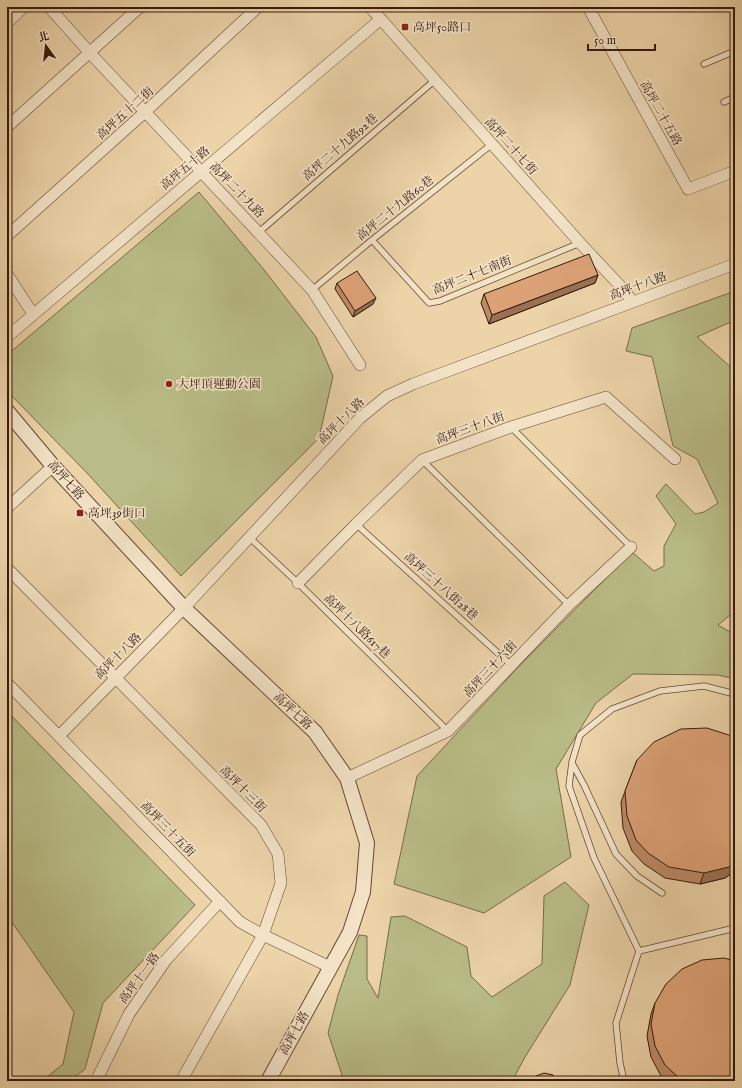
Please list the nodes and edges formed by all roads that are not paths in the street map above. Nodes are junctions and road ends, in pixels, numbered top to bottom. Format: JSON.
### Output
{"nodes":[{"id":1,"x":24,"y":7,"type":"edge"},
{"id":2,"x":49,"y":7,"type":"edge"},
{"id":3,"x":140,"y":7,"type":"edge"},
{"id":4,"x":258,"y":7,"type":"edge"},
{"id":5,"x":370,"y":7,"type":"edge"},
{"id":6,"x":588,"y":7,"type":"edge"},
{"id":7,"x":381,"y":19,"type":"junction"},
{"id":8,"x":7,"y":23,"type":"edge"},
{"id":9,"x":735,"y":51,"type":"edge"},
{"id":10,"x":90,"y":53,"type":"junction"},
{"id":11,"x":704,"y":64,"type":"dead end"},
{"id":12,"x":435,"y":80,"type":"junction"},
{"id":13,"x":735,"y":97,"type":"edge"},
{"id":14,"x":724,"y":102,"type":"dead end"},
{"id":15,"x":146,"y":112,"type":"junction"},
{"id":16,"x":7,"y":127,"type":"edge"},
{"id":17,"x":492,"y":144,"type":"junction"},
{"id":18,"x":201,"y":171,"type":"junction"},
{"id":19,"x":735,"y":171,"type":"edge"},
{"id":20,"x":259,"y":232,"type":"junction"},
{"id":21,"x":7,"y":236,"type":"edge"},
{"id":22,"x":372,"y":240,"type":"junction"},
{"id":23,"x":580,"y":243,"type":"junction"},
{"id":24,"x":735,"y":264,"type":"edge"},
{"id":25,"x":7,"y":274,"type":"edge"},
{"id":26,"x":312,"y":290,"type":"junction"},
{"id":27,"x":632,"y":302,"type":"junction"},
{"id":28,"x":33,"y":314,"type":"junction"},
{"id":29,"x":7,"y":337,"type":"edge"},
{"id":30,"x":360,"y":365,"type":"dead end"},
{"id":31,"x":7,"y":411,"type":"edge"},
{"id":32,"x":511,"y":427,"type":"junction"},
{"id":33,"x":675,"y":459,"type":"dead end"},
{"id":34,"x":422,"y":460,"type":"junction"},
{"id":35,"x":53,"y":466,"type":"junction"},
{"id":36,"x":7,"y":508,"type":"edge"},
{"id":37,"x":356,"y":524,"type":"junction"},
{"id":38,"x":249,"y":537,"type":"junction"},
{"id":39,"x":631,"y":547,"type":"joint"},
{"id":40,"x":7,"y":568,"type":"edge"},
{"id":41,"x":298,"y":583,"type":"junction"},
{"id":42,"x":569,"y":605,"type":"junction"},
{"id":43,"x":184,"y":608,"type":"junction"},
{"id":44,"x":511,"y":665,"type":"junction"},
{"id":45,"x":115,"y":678,"type":"junction"},
{"id":46,"x":7,"y":683,"type":"edge"},
{"id":47,"x":735,"y":694,"type":"edge"},
{"id":48,"x":448,"y":731,"type":"junction"},
{"id":49,"x":59,"y":736,"type":"junction"},
{"id":50,"x":572,"y":762,"type":"junction"},
{"id":51,"x":347,"y":778,"type":"junction"},
{"id":52,"x":662,"y":893,"type":"dead end"},
{"id":53,"x":220,"y":901,"type":"junction"},
{"id":54,"x":735,"y":929,"type":"edge"},
{"id":55,"x":263,"y":935,"type":"junction"},
{"id":56,"x":639,"y":951,"type":"junction"},
{"id":57,"x":330,"y":967,"type":"junction"},
{"id":58,"x":96,"y":1081,"type":"edge"},
{"id":59,"x":181,"y":1081,"type":"edge"},
{"id":60,"x":268,"y":1081,"type":"edge"},
{"id":61,"x":624,"y":1081,"type":"edge"}],
"edges":[{"from":1,"to":8,"type":"street"},
{"from":2,"to":10,"type":"street","name":"高坪二十九路"},
{"from":3,"to":10,"type":"street"},
{"from":4,"to":15,"type":"street","name":"高坪五十二街"},
{"from":5,"to":7,"type":"street","name":"高坪二十七街"},
{"from":6,"to":19,"type":"street","name":"高坪二十五路"},
{"from":7,"to":12,"type":"street","name":"高坪二十七街"},
{"from":7,"to":18,"type":"street","name":"高坪五十路"},
{"from":9,"to":11,"type":"lane"},
{"from":10,"to":15,"type":"street","name":"高坪二十九路"},
{"from":10,"to":16,"type":"street"},
{"from":12,"to":17,"type":"street","name":"高坪二十七街"},
{"from":12,"to":20,"type":"lane","name":"高坪二十九路92巷"},
{"from":13,"to":14,"type":"lane"},
{"from":15,"to":18,"type":"street","name":"高坪二十九路"},
{"from":15,"to":21,"type":"street","name":"高坪五十二街"},
{"from":17,"to":22,"type":"lane","name":"高坪二十九路60巷"},
{"from":17,"to":23,"type":"street","name":"高坪二十七街"},
{"from":18,"to":20,"type":"street","name":"高坪二十九路"},
{"from":18,"to":28,"type":"street","name":"高坪五十路"},
{"from":20,"to":26,"type":"street","name":"高坪二十九路"},
{"from":22,"to":23,"type":"lane","name":"高坪二十七南街"},
{"from":22,"to":26,"type":"lane","name":"高坪二十九路60巷"},
{"from":23,"to":27,"type":"street","name":"高坪二十七街"},
{"from":24,"to":27,"type":"street","name":"高坪十八路"},
{"from":25,"to":28,"type":"street"},
{"from":26,"to":30,"type":"street","name":"高坪二十九路"},
{"from":27,"to":38,"type":"street","name":"高坪十八路"},
{"from":28,"to":29,"type":"street","name":"高坪五十路"},
{"from":31,"to":35,"type":"street","name":"高坪七路"},
{"from":32,"to":33,"type":"street","name":"高坪三十八街"},
{"from":32,"to":34,"type":"street","name":"高坪三十八街"},
{"from":32,"to":39,"type":"lane"},
{"from":34,"to":37,"type":"street","name":"高坪三十八街"},
{"from":34,"to":42,"type":"lane"},
{"from":35,"to":36,"type":"street"},
{"from":35,"to":43,"type":"street","name":"高坪七路"},
{"from":37,"to":41,"type":"street","name":"高坪三十八街"},
{"from":37,"to":44,"type":"lane","name":"高坪三十八街28巷"},
{"from":38,"to":41,"type":"lane","name":"高坪十八路617巷"},
{"from":38,"to":43,"type":"street","name":"高坪十八路"},
{"from":39,"to":42,"type":"street","name":"高坪三十六街"},
{"from":40,"to":45,"type":"street","name":"高坪十三街"},
{"from":41,"to":48,"type":"lane","name":"高坪十八路617巷"},
{"from":42,"to":44,"type":"street","name":"高坪三十六街"},
{"from":43,"to":45,"type":"street","name":"高坪十八路"},
{"from":43,"to":51,"type":"street","name":"高坪七路"},
{"from":44,"to":48,"type":"street","name":"高坪三十六街"},
{"from":45,"to":49,"type":"street","name":"高坪十八路"},
{"from":45,"to":55,"type":"street","name":"高坪十三街"},
{"from":46,"to":49,"type":"street","name":"高坪三十五街"},
{"from":47,"to":50,"type":"lane"},
{"from":48,"to":51,"type":"street","name":"高坪三十六街"},
{"from":49,"to":53,"type":"street","name":"高坪三十五街"},
{"from":50,"to":52,"type":"lane"},
{"from":50,"to":56,"type":"lane"},
{"from":51,"to":57,"type":"street","name":"高坪七路"},
{"from":53,"to":55,"type":"street","name":"高坪三十五街"},
{"from":53,"to":58,"type":"street","name":"高坪十一路"},
{"from":54,"to":56,"type":"lane"},
{"from":55,"to":57,"type":"street","name":"高坪三十五街"},
{"from":55,"to":59,"type":"street","name":"高坪十三街"},
{"from":56,"to":61,"type":"lane"},
{"from":57,"to":60,"type":"street","name":"高坪七路"}]}
